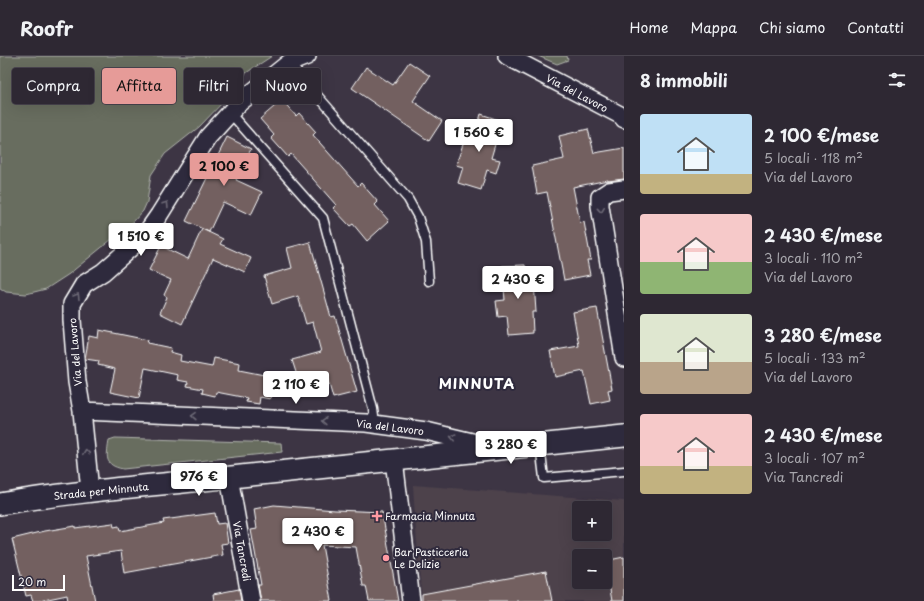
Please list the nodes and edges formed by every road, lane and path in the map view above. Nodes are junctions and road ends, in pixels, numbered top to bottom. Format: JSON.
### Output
{"nodes":[{"id":1,"x":307,"y":56,"type":"edge"},
{"id":2,"x":507,"y":56,"type":"edge"},
{"id":3,"x":288,"y":63,"type":"junction"},
{"id":4,"x":230,"y":113,"type":"junction"},
{"id":5,"x":624,"y":120,"type":"edge"},
{"id":6,"x":624,"y":189,"type":"edge"},
{"id":7,"x":429,"y":281,"type":"dead end"},
{"id":8,"x":624,"y":358,"type":"edge"},
{"id":9,"x":82,"y":411,"type":"junction"},
{"id":10,"x":374,"y":424,"type":"junction"},
{"id":11,"x":624,"y":436,"type":"edge"},
{"id":12,"x":540,"y":446,"type":"junction"},
{"id":13,"x":504,"y":449,"type":"junction"},
{"id":14,"x":394,"y":460,"type":"junction"},
{"id":15,"x":624,"y":471,"type":"edge"},
{"id":16,"x":229,"y":477,"type":"junction"},
{"id":17,"x":90,"y":491,"type":"junction"},
{"id":18,"x":0,"y":504,"type":"edge"},
{"id":19,"x":251,"y":601,"type":"edge"},
{"id":20,"x":411,"y":601,"type":"edge"}],
"edges":[{"from":1,"to":3,"type":"street","name":"Via del Lavoro"},
{"from":2,"to":5,"type":"street","name":"Via del Lavoro"},
{"from":3,"to":4,"type":"street","name":"Via del Lavoro"},
{"from":3,"to":7,"type":"lane"},
{"from":9,"to":4,"type":"street","name":"Via del Lavoro","one_way":true},
{"from":4,"to":10,"type":"lane"},
{"from":6,"to":8,"type":"street","one_way":true},
{"from":10,"to":9,"type":"street","name":"Via del Lavoro","one_way":true},
{"from":17,"to":9,"type":"street","name":"Via del Lavoro","one_way":true},
{"from":13,"to":10,"type":"street","name":"Via del Lavoro","one_way":true},
{"from":11,"to":12,"type":"street","name":"Via del Lavoro"},
{"from":12,"to":13,"type":"street","name":"Via del Lavoro"},
{"from":12,"to":15,"type":"lane"},
{"from":13,"to":14,"type":"street","name":"Via del Lavoro"},
{"from":14,"to":16,"type":"street","name":"Strada per Minnuta"},
{"from":14,"to":20,"type":"street"},
{"from":16,"to":17,"type":"street","name":"Strada per Minnuta"},
{"from":16,"to":19,"type":"street","name":"Via Tancredi"},
{"from":17,"to":18,"type":"street","name":"Strada per Minnuta"}]}
